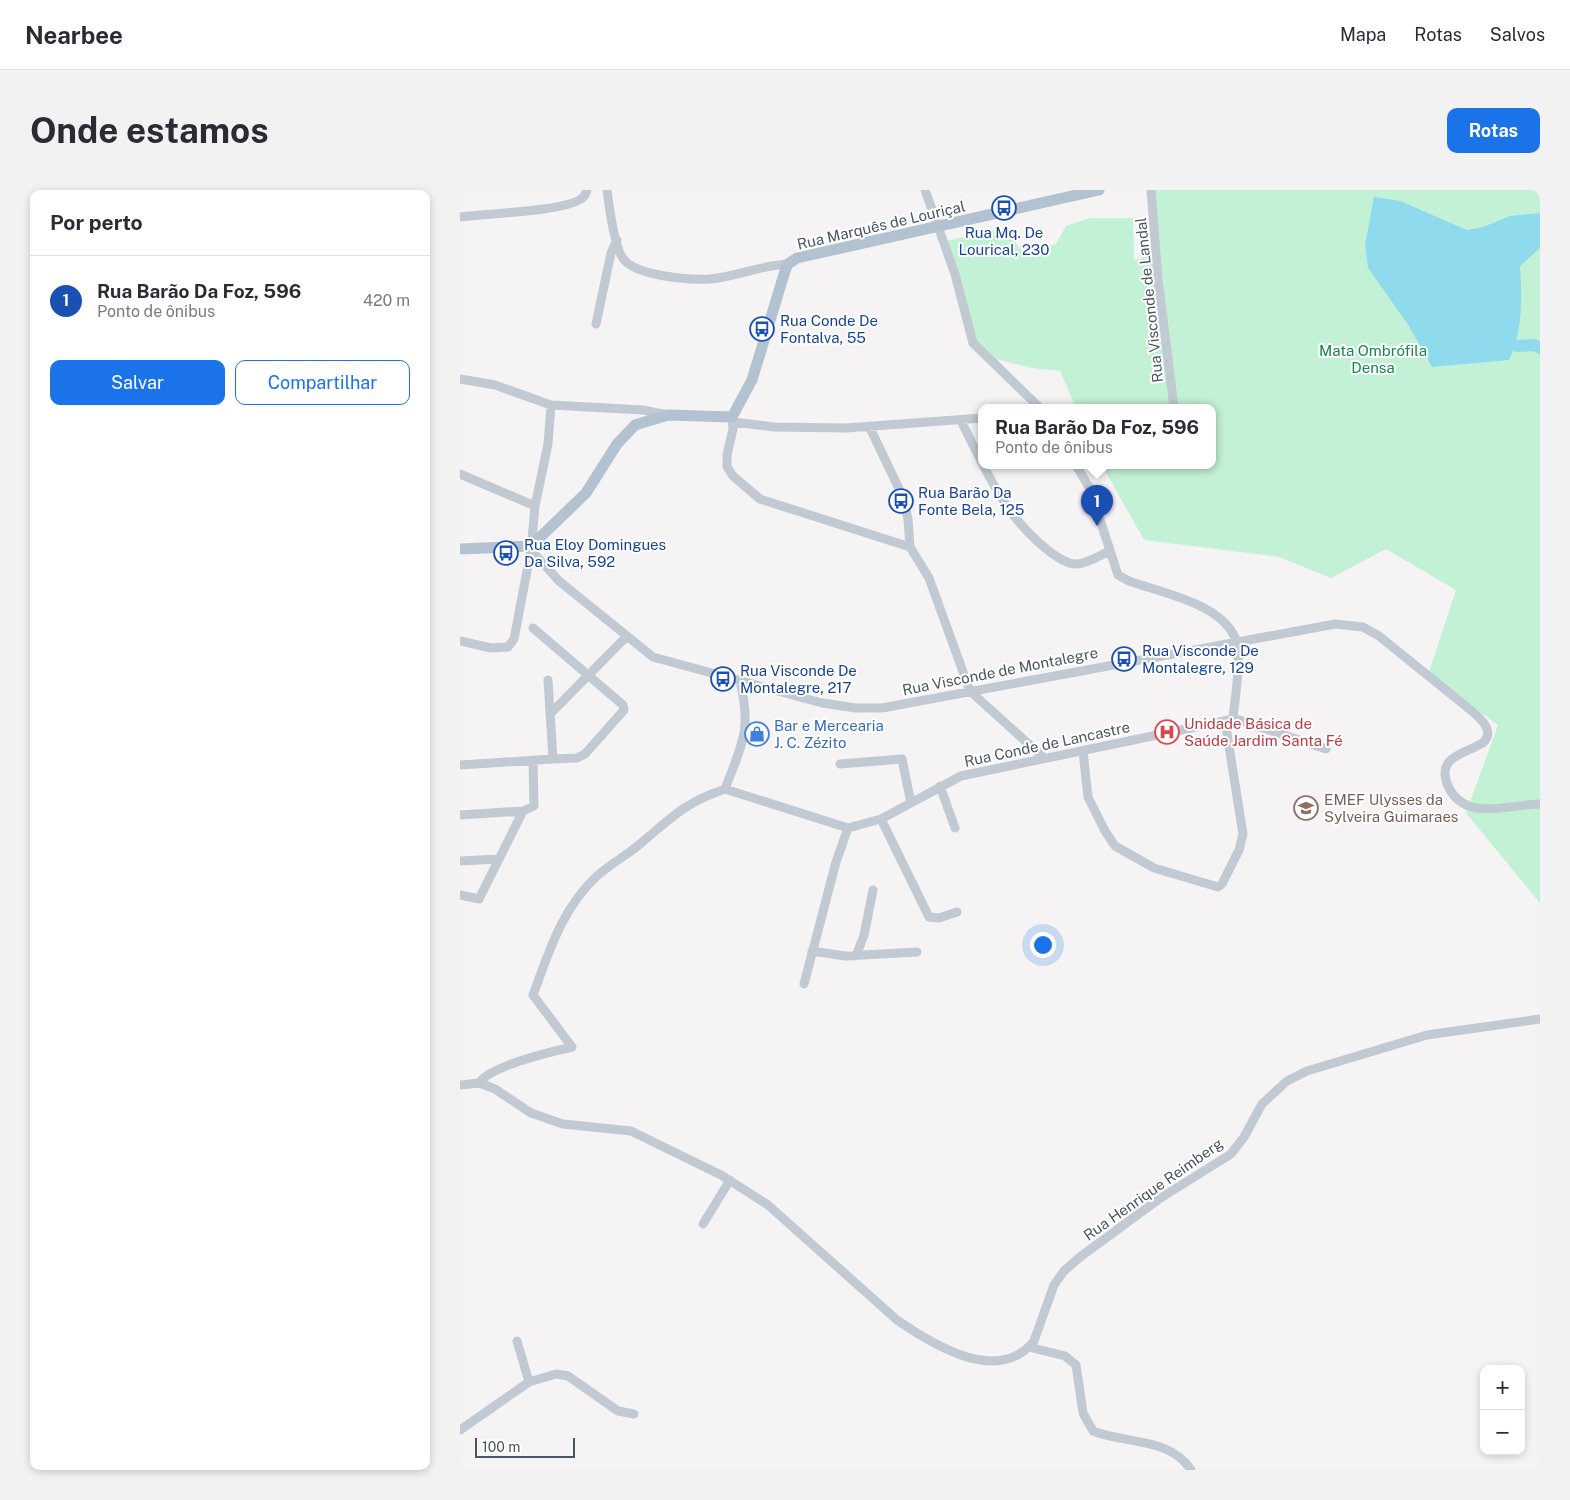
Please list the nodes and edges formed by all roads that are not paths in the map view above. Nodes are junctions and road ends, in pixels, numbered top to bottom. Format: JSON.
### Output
{"nodes":[{"id":1,"x":587,"y":190,"type":"edge"},
{"id":2,"x":607,"y":190,"type":"edge"},
{"id":3,"x":925,"y":190,"type":"edge"},
{"id":4,"x":1099,"y":190,"type":"edge"},
{"id":5,"x":1151,"y":190,"type":"edge"},
{"id":6,"x":460,"y":217,"type":"edge"},
{"id":7,"x":939,"y":228,"type":"junction"},
{"id":8,"x":617,"y":240,"type":"junction"},
{"id":9,"x":788,"y":264,"type":"junction"},
{"id":10,"x":596,"y":324,"type":"dead end"},
{"id":11,"x":460,"y":379,"type":"edge"},
{"id":12,"x":1033,"y":404,"type":"edge"},
{"id":13,"x":1174,"y":404,"type":"edge"},
{"id":14,"x":551,"y":405,"type":"junction"},
{"id":15,"x":668,"y":415,"type":"junction"},
{"id":16,"x":732,"y":419,"type":"junction"},
{"id":17,"x":978,"y":419,"type":"edge"},
{"id":18,"x":961,"y":421,"type":"junction"},
{"id":19,"x":869,"y":426,"type":"junction"},
{"id":20,"x":978,"y":456,"type":"edge"},
{"id":21,"x":985,"y":469,"type":"edge"},
{"id":22,"x":1078,"y":469,"type":"edge"},
{"id":23,"x":460,"y":474,"type":"edge"},
{"id":24,"x":535,"y":506,"type":"junction"},
{"id":25,"x":910,"y":547,"type":"junction"},
{"id":26,"x":531,"y":548,"type":"junction"},
{"id":27,"x":460,"y":549,"type":"edge"},
{"id":28,"x":1110,"y":552,"type":"junction"},
{"id":29,"x":533,"y":628,"type":"dead end"},
{"id":30,"x":626,"y":637,"type":"junction"},
{"id":31,"x":460,"y":641,"type":"edge"},
{"id":32,"x":1236,"y":642,"type":"junction"},
{"id":33,"x":588,"y":675,"type":"junction"},
{"id":34,"x":548,"y":680,"type":"dead end"},
{"id":35,"x":740,"y":681,"type":"junction"},
{"id":36,"x":970,"y":692,"type":"junction"},
{"id":37,"x":550,"y":714,"type":"junction"},
{"id":38,"x":1229,"y":720,"type":"junction"},
{"id":39,"x":1326,"y":749,"type":"dead end"},
{"id":40,"x":1083,"y":752,"type":"junction"},
{"id":41,"x":1044,"y":758,"type":"junction"},
{"id":42,"x":552,"y":759,"type":"junction"},
{"id":43,"x":533,"y":760,"type":"junction"},
{"id":44,"x":840,"y":764,"type":"dead end"},
{"id":45,"x":460,"y":765,"type":"edge"},
{"id":46,"x":940,"y":786,"type":"junction"},
{"id":47,"x":725,"y":789,"type":"junction"},
{"id":48,"x":911,"y":803,"type":"junction"},
{"id":49,"x":1540,"y":804,"type":"edge"},
{"id":50,"x":523,"y":811,"type":"junction"},
{"id":51,"x":460,"y":815,"type":"edge"},
{"id":52,"x":881,"y":819,"type":"junction"},
{"id":53,"x":848,"y":828,"type":"junction"},
{"id":54,"x":955,"y":828,"type":"dead end"},
{"id":55,"x":499,"y":859,"type":"junction"},
{"id":56,"x":460,"y":861,"type":"edge"},
{"id":57,"x":873,"y":890,"type":"dead end"},
{"id":58,"x":460,"y":895,"type":"edge"},
{"id":59,"x":957,"y":912,"type":"dead end"},
{"id":60,"x":812,"y":951,"type":"junction"},
{"id":61,"x":916,"y":952,"type":"dead end"},
{"id":62,"x":856,"y":956,"type":"junction"},
{"id":63,"x":804,"y":984,"type":"dead end"},
{"id":64,"x":1540,"y":1019,"type":"edge"},
{"id":65,"x":479,"y":1083,"type":"junction"},
{"id":66,"x":460,"y":1084,"type":"edge"},
{"id":67,"x":730,"y":1180,"type":"junction"},
{"id":68,"x":703,"y":1224,"type":"dead end"},
{"id":69,"x":516,"y":1340,"type":"dead end"},
{"id":70,"x":1029,"y":1348,"type":"junction"},
{"id":71,"x":529,"y":1382,"type":"junction"},
{"id":72,"x":634,"y":1414,"type":"dead end"},
{"id":73,"x":460,"y":1430,"type":"edge"},
{"id":74,"x":1191,"y":1470,"type":"edge"}],
"edges":[{"from":1,"to":6,"type":"street"},
{"from":2,"to":8,"type":"street"},
{"from":3,"to":7,"type":"street"},
{"from":4,"to":7,"type":"main road","name":"Rua Marquês de Louriçal"},
{"from":5,"to":13,"type":"street","name":"Rua Visconde de Landal"},
{"from":7,"to":9,"type":"main road","name":"Rua Marquês de Louriçal"},
{"from":7,"to":12,"type":"street"},
{"from":8,"to":9,"type":"street"},
{"from":8,"to":10,"type":"street"},
{"from":9,"to":16,"type":"main road"},
{"from":11,"to":14,"type":"street"},
{"from":14,"to":15,"type":"street"},
{"from":14,"to":24,"type":"street"},
{"from":15,"to":16,"type":"main road"},
{"from":15,"to":26,"type":"main road"},
{"from":16,"to":19,"type":"street"},
{"from":16,"to":25,"type":"street"},
{"from":17,"to":18,"type":"street"},
{"from":18,"to":19,"type":"street"},
{"from":18,"to":20,"type":"street"},
{"from":19,"to":25,"type":"street"},
{"from":21,"to":28,"type":"street"},
{"from":22,"to":28,"type":"street"},
{"from":23,"to":24,"type":"street"},
{"from":24,"to":26,"type":"street"},
{"from":25,"to":36,"type":"street"},
{"from":26,"to":27,"type":"main road"},
{"from":26,"to":30,"type":"street","name":"Rua Visconde de Montalegre"},
{"from":26,"to":31,"type":"street"},
{"from":28,"to":32,"type":"street"},
{"from":29,"to":33,"type":"street"},
{"from":30,"to":33,"type":"street"},
{"from":30,"to":35,"type":"street","name":"Rua Visconde de Montalegre"},
{"from":32,"to":36,"type":"street","name":"Rua Visconde de Montalegre"},
{"from":32,"to":38,"type":"street"},
{"from":32,"to":49,"type":"street","name":"Rua Visconde de Montalegre"},
{"from":33,"to":37,"type":"street"},
{"from":33,"to":42,"type":"street"},
{"from":34,"to":37,"type":"street"},
{"from":35,"to":36,"type":"street","name":"Rua Visconde de Montalegre"},
{"from":35,"to":47,"type":"street"},
{"from":36,"to":41,"type":"street"},
{"from":37,"to":42,"type":"street"},
{"from":38,"to":39,"type":"street"},
{"from":38,"to":40,"type":"street","name":"Rua Conde de Lancastre"},
{"from":38,"to":40,"type":"street"},
{"from":40,"to":41,"type":"street","name":"Rua Conde de Lancastre"},
{"from":41,"to":46,"type":"street","name":"Rua Conde de Lancastre"},
{"from":42,"to":43,"type":"street"},
{"from":43,"to":45,"type":"street"},
{"from":43,"to":50,"type":"street"},
{"from":44,"to":48,"type":"street"},
{"from":46,"to":48,"type":"street","name":"Rua Conde de Lancastre"},
{"from":46,"to":54,"type":"street"},
{"from":47,"to":53,"type":"street"},
{"from":47,"to":65,"type":"street"},
{"from":48,"to":52,"type":"street","name":"Rua Conde de Lancastre"},
{"from":50,"to":51,"type":"street"},
{"from":50,"to":55,"type":"street"},
{"from":52,"to":53,"type":"street","name":"Rua Conde de Lancastre"},
{"from":52,"to":59,"type":"street"},
{"from":53,"to":60,"type":"street"},
{"from":55,"to":56,"type":"street"},
{"from":55,"to":58,"type":"street"},
{"from":57,"to":62,"type":"street"},
{"from":60,"to":62,"type":"street"},
{"from":60,"to":63,"type":"street"},
{"from":61,"to":62,"type":"street"},
{"from":64,"to":70,"type":"street","name":"Rua Henrique Reimberg"},
{"from":65,"to":66,"type":"street"},
{"from":65,"to":67,"type":"street"},
{"from":67,"to":68,"type":"street"},
{"from":67,"to":70,"type":"street"},
{"from":69,"to":71,"type":"street"},
{"from":70,"to":74,"type":"street"},
{"from":71,"to":72,"type":"street"},
{"from":71,"to":73,"type":"street"}]}
